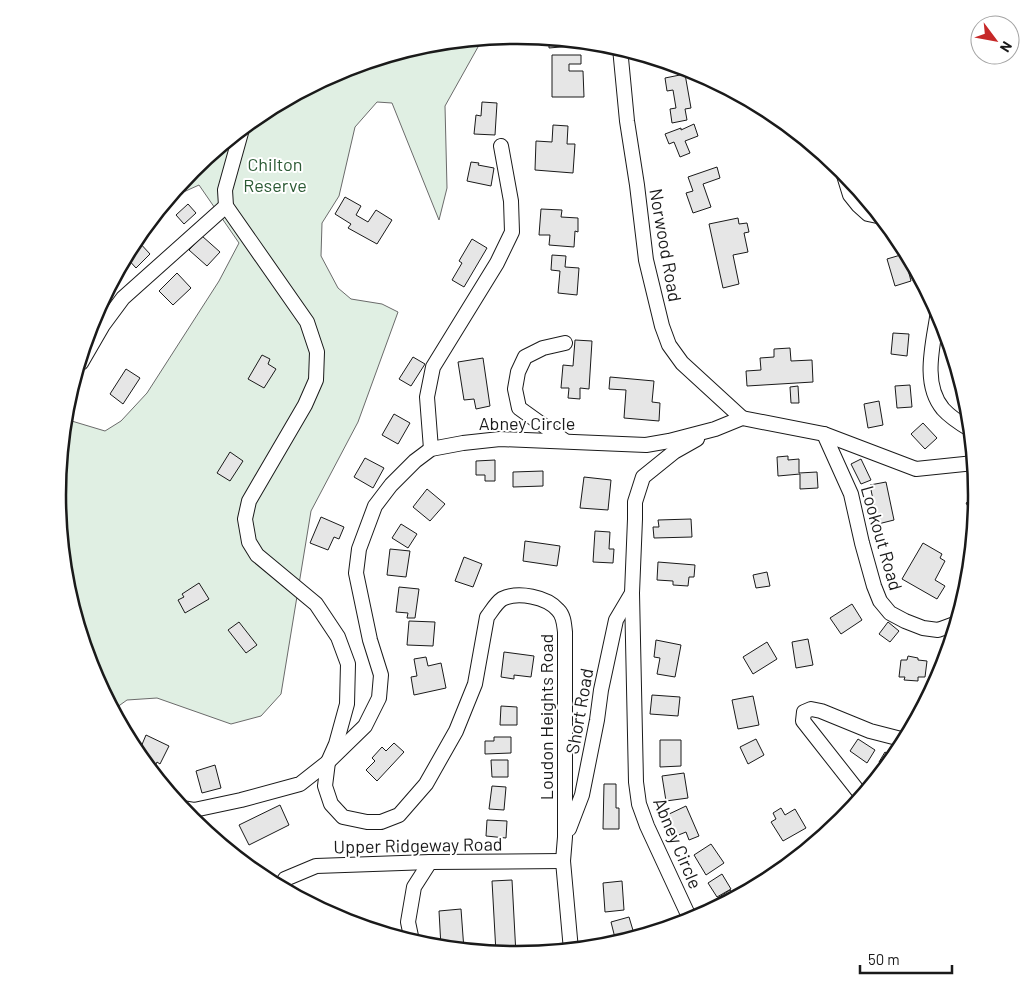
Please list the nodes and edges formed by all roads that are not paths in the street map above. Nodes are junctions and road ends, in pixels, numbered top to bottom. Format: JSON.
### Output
{"nodes":[{"id":1,"x":621,"y":56,"type":"edge"},
{"id":2,"x":239,"y":140,"type":"edge"},
{"id":3,"x":501,"y":146,"type":"dead end"},
{"id":4,"x":848,"y":187,"type":"edge"},
{"id":5,"x":226,"y":206,"type":"junction"},
{"id":6,"x":872,"y":215,"type":"edge"},
{"id":7,"x":936,"y":327,"type":"edge"},
{"id":8,"x":94,"y":341,"type":"edge"},
{"id":9,"x":565,"y":343,"type":"dead end"},
{"id":10,"x":742,"y":418,"type":"junction"},
{"id":11,"x":963,"y":425,"type":"edge"},
{"id":12,"x":715,"y":430,"type":"junction"},
{"id":13,"x":824,"y":434,"type":"junction"},
{"id":14,"x":565,"y":441,"type":"junction"},
{"id":15,"x":431,"y":449,"type":"junction"},
{"id":16,"x":968,"y":464,"type":"edge"},
{"id":17,"x":632,"y":592,"type":"junction"},
{"id":18,"x":949,"y":626,"type":"edge"},
{"id":19,"x":898,"y":738,"type":"edge"},
{"id":20,"x":328,"y":762,"type":"junction"},
{"id":21,"x":858,"y":791,"type":"edge"},
{"id":22,"x":194,"y":810,"type":"edge"},
{"id":23,"x":566,"y":837,"type":"junction"},
{"id":24,"x":563,"y":861,"type":"junction"},
{"id":25,"x":430,"y":862,"type":"junction"},
{"id":26,"x":284,"y":881,"type":"edge"},
{"id":27,"x":688,"y":913,"type":"edge"},
{"id":28,"x":410,"y":933,"type":"edge"},
{"id":29,"x":570,"y":943,"type":"edge"}],
"edges":[{"from":1,"to":10,"type":"street","name":"Norwood Road"},
{"from":2,"to":5,"type":"street"},
{"from":3,"to":15,"type":"street"},
{"from":4,"to":6,"type":"street"},
{"from":5,"to":8,"type":"street"},
{"from":5,"to":20,"type":"street","name":"Loudon Heights Road"},
{"from":7,"to":11,"type":"street"},
{"from":9,"to":14,"type":"street"},
{"from":10,"to":12,"type":"street","name":"Abney Circle"},
{"from":10,"to":13,"type":"street"},
{"from":12,"to":14,"type":"street","name":"Abney Circle"},
{"from":12,"to":17,"type":"street","name":"Abney Circle"},
{"from":13,"to":16,"type":"street"},
{"from":13,"to":18,"type":"street","name":"Lookout Road"},
{"from":14,"to":15,"type":"street","name":"Abney Circle"},
{"from":15,"to":20,"type":"street","name":"Abney Circle"},
{"from":17,"to":23,"type":"street","name":"Short Road"},
{"from":17,"to":27,"type":"street","name":"Abney Circle"},
{"from":19,"to":21,"type":"street"},
{"from":20,"to":22,"type":"street","name":"Abney Circle"},
{"from":20,"to":23,"type":"street","name":"Loudon Heights Road"},
{"from":23,"to":24,"type":"street","name":"Loudon Heights Road"},
{"from":24,"to":25,"type":"street","name":"Upper Ridgeway Road"},
{"from":24,"to":29,"type":"street","name":"Loudon Heights Road"},
{"from":25,"to":26,"type":"street","name":"Upper Ridgeway Road"},
{"from":25,"to":28,"type":"street"}]}
